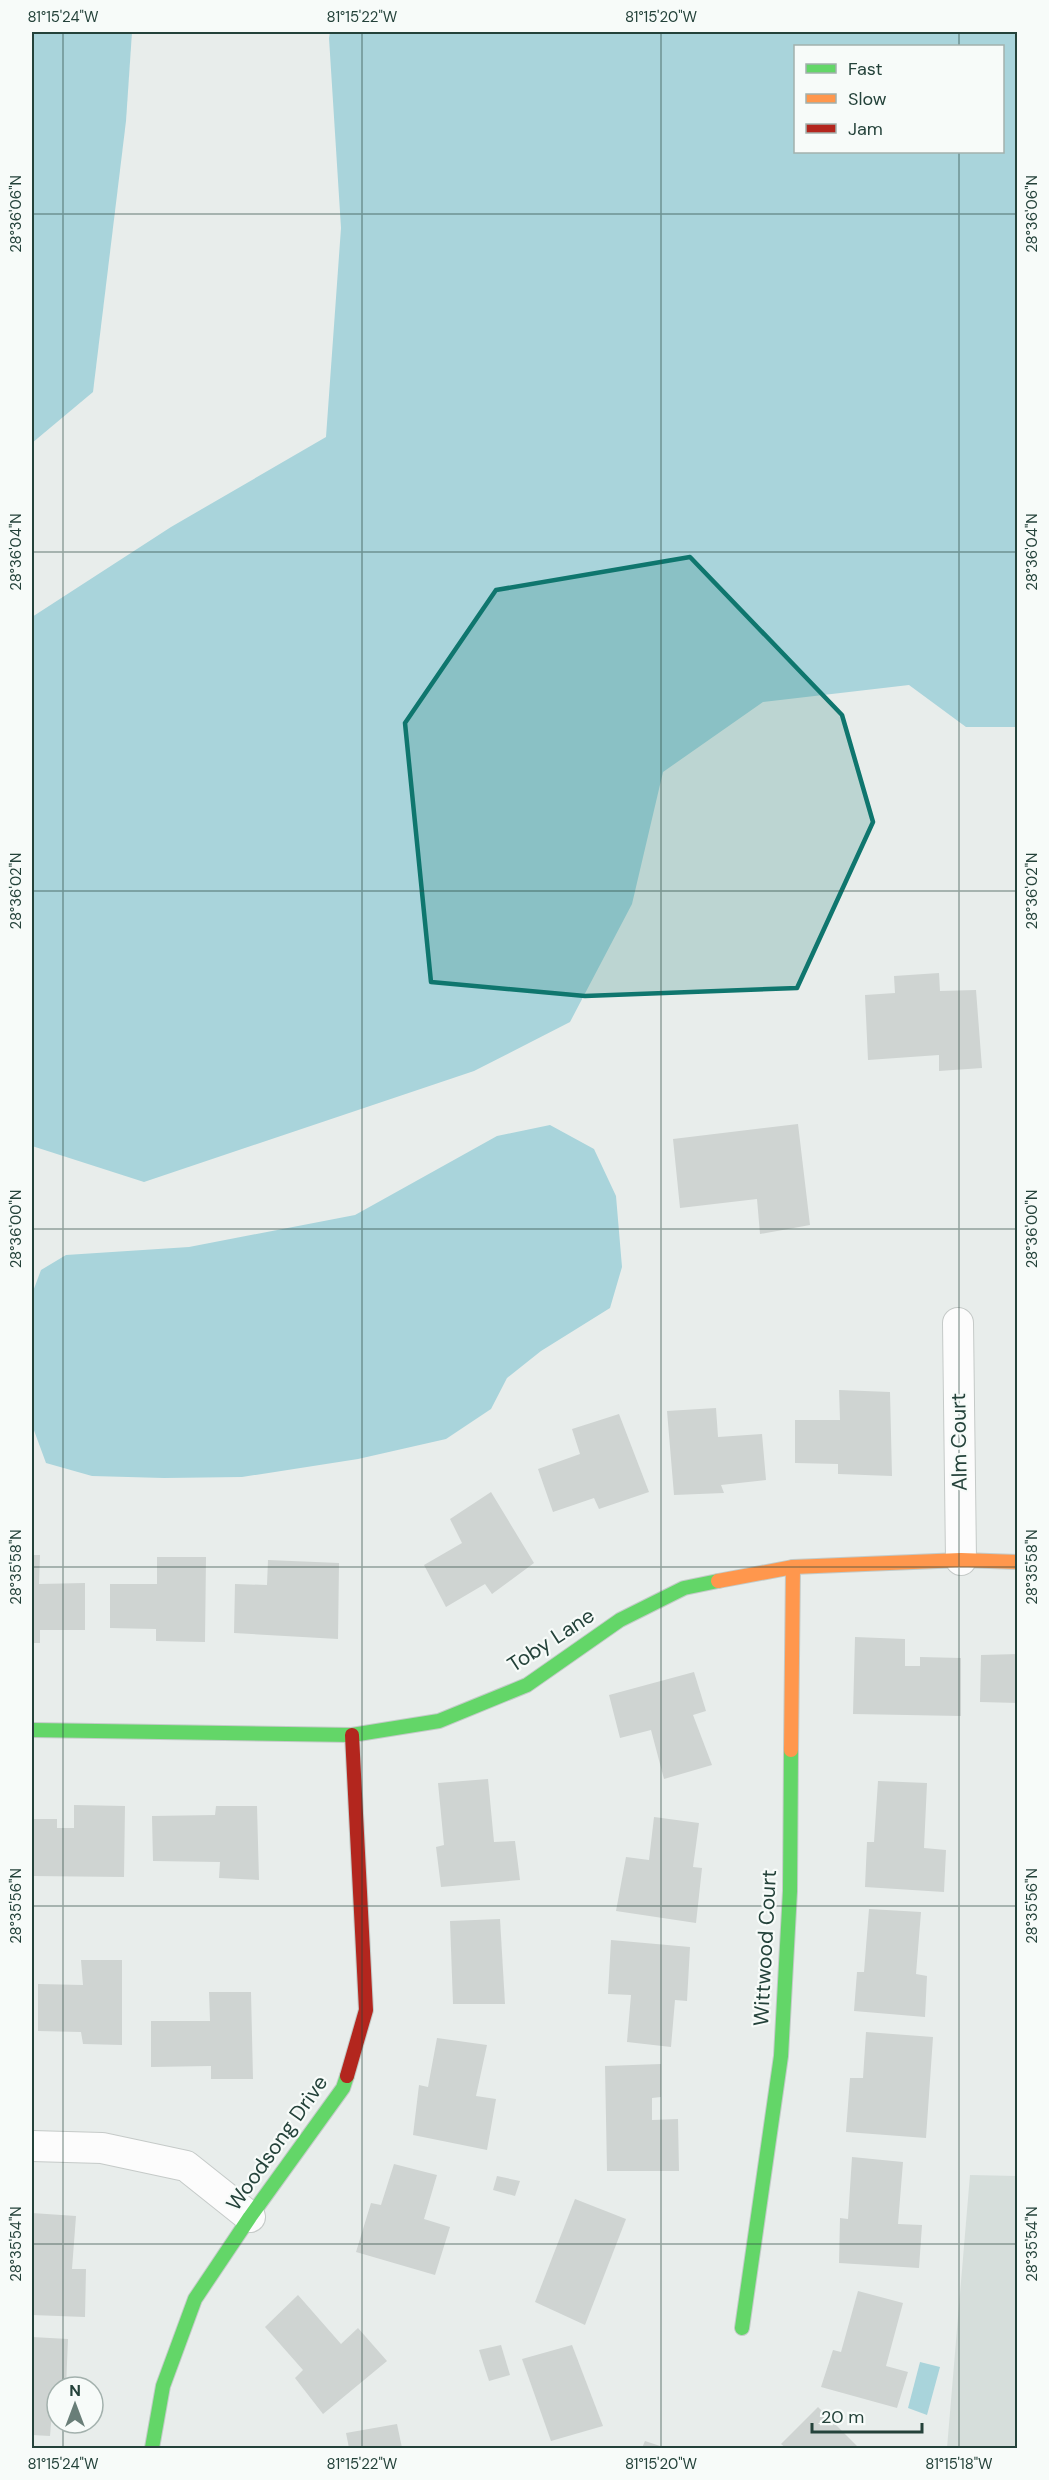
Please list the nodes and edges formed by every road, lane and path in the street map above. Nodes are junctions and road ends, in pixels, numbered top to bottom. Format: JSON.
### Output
{"nodes":[{"id":1,"x":958,"y":1323,"type":"dead end"},
{"id":2,"x":961,"y":1560,"type":"junction"},
{"id":3,"x":1017,"y":1562,"type":"edge"},
{"id":4,"x":793,"y":1567,"type":"junction"},
{"id":5,"x":32,"y":1730,"type":"edge"},
{"id":6,"x":352,"y":1735,"type":"junction"},
{"id":7,"x":32,"y":2145,"type":"edge"},
{"id":8,"x":250,"y":2217,"type":"junction"},
{"id":9,"x":741,"y":2328,"type":"dead end"},
{"id":10,"x":152,"y":2448,"type":"edge"}],
"edges":[{"from":1,"to":2,"type":"street","name":"Alm Court"},
{"from":2,"to":3,"type":"street","name":"Toby Lane"},
{"from":2,"to":4,"type":"street","name":"Toby Lane"},
{"from":4,"to":6,"type":"street","name":"Toby Lane"},
{"from":4,"to":9,"type":"street","name":"Wittwood Court"},
{"from":5,"to":6,"type":"street","name":"Toby Lane"},
{"from":6,"to":8,"type":"street","name":"Woodsong Drive"},
{"from":7,"to":8,"type":"street"},
{"from":8,"to":10,"type":"street","name":"Woodsong Drive"}]}
